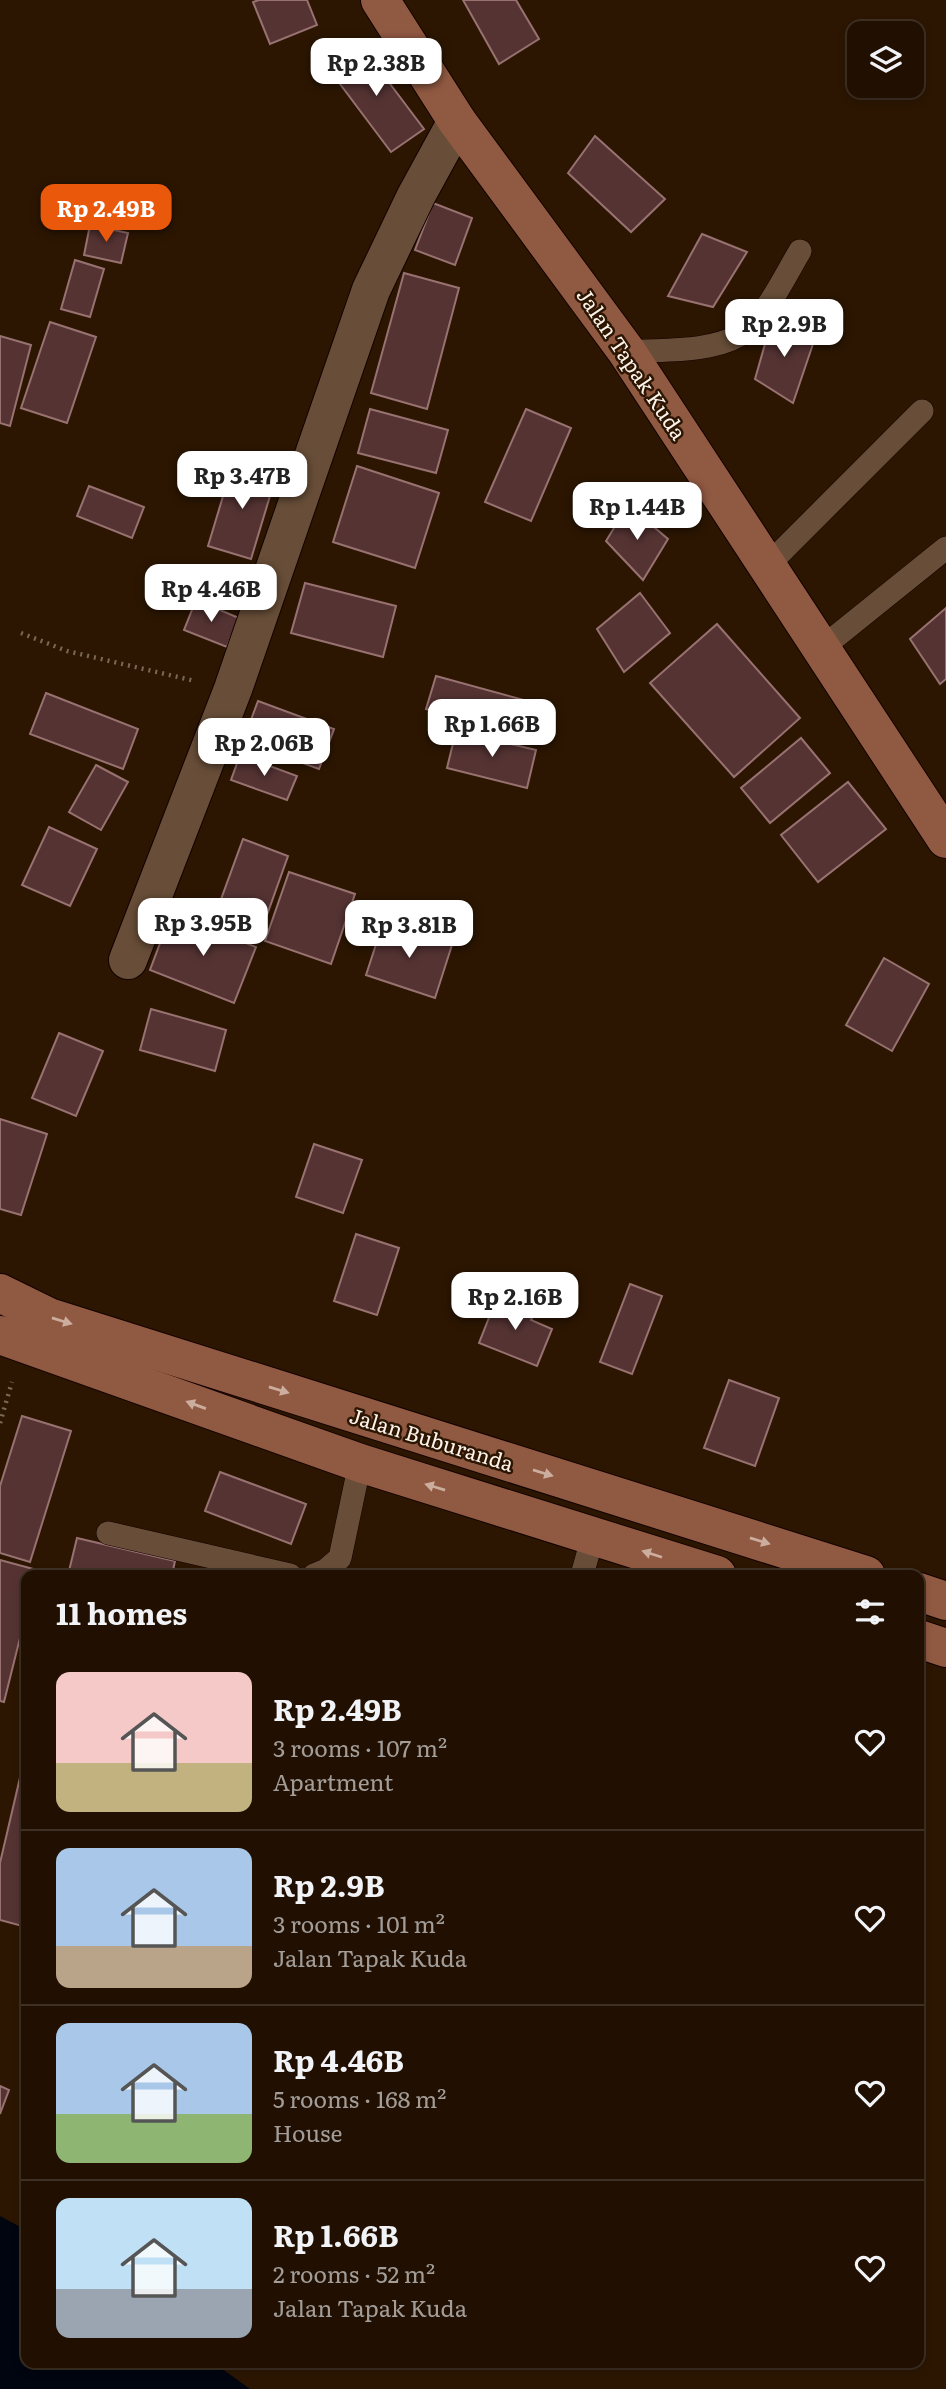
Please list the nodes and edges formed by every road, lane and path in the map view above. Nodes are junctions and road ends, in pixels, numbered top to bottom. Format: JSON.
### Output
{"nodes":[{"id":1,"x":380,"y":0,"type":"edge"},
{"id":2,"x":457,"y":121,"type":"junction"},
{"id":3,"x":800,"y":251,"type":"dead end"},
{"id":4,"x":627,"y":352,"type":"junction"},
{"id":5,"x":922,"y":411,"type":"dead end"},
{"id":6,"x":946,"y":548,"type":"edge"},
{"id":7,"x":768,"y":565,"type":"junction"},
{"id":8,"x":22,"y":634,"type":"dead end"},
{"id":9,"x":823,"y":647,"type":"junction"},
{"id":10,"x":233,"y":690,"type":"junction"},
{"id":11,"x":946,"y":839,"type":"edge"},
{"id":12,"x":128,"y":960,"type":"dead end"},
{"id":13,"x":0,"y":1293,"type":"edge"},
{"id":14,"x":0,"y":1335,"type":"edge"},
{"id":15,"x":360,"y":1463,"type":"junction"},
{"id":16,"x":108,"y":1533,"type":"dead end"},
{"id":17,"x":593,"y":1536,"type":"junction"},
{"id":18,"x":268,"y":1570,"type":"edge"},
{"id":19,"x":326,"y":1570,"type":"edge"},
{"id":20,"x":583,"y":1570,"type":"edge"},
{"id":21,"x":701,"y":1570,"type":"edge"},
{"id":22,"x":850,"y":1570,"type":"edge"},
{"id":23,"x":924,"y":1594,"type":"edge"},
{"id":24,"x":946,"y":1601,"type":"edge"},
{"id":25,"x":924,"y":1641,"type":"edge"},
{"id":26,"x":946,"y":1648,"type":"edge"}],
"edges":[{"from":1,"to":2,"type":"street","name":"Jalan Tapak Kuda"},
{"from":2,"to":4,"type":"street","name":"Jalan Tapak Kuda"},
{"from":2,"to":10,"type":"street"},
{"from":3,"to":4,"type":"lane"},
{"from":4,"to":7,"type":"street","name":"Jalan Tapak Kuda"},
{"from":5,"to":7,"type":"lane"},
{"from":6,"to":9,"type":"lane"},
{"from":7,"to":9,"type":"street","name":"Jalan Tapak Kuda"},
{"from":8,"to":10,"type":"path"},
{"from":9,"to":11,"type":"street","name":"Jalan Tapak Kuda"},
{"from":10,"to":12,"type":"street"},
{"from":13,"to":22,"type":"street","name":"Jalan Buburanda","one_way":true},
{"from":15,"to":14,"type":"street","name":"Jalan Buburanda","one_way":true},
{"from":17,"to":15,"type":"street","name":"Jalan Buburanda","one_way":true},
{"from":15,"to":19,"type":"lane"},
{"from":16,"to":18,"type":"lane"},
{"from":17,"to":20,"type":"lane"},
{"from":21,"to":17,"type":"street","name":"Jalan Buburanda","one_way":true},
{"from":23,"to":24,"type":"street"},
{"from":25,"to":26,"type":"street"}]}
